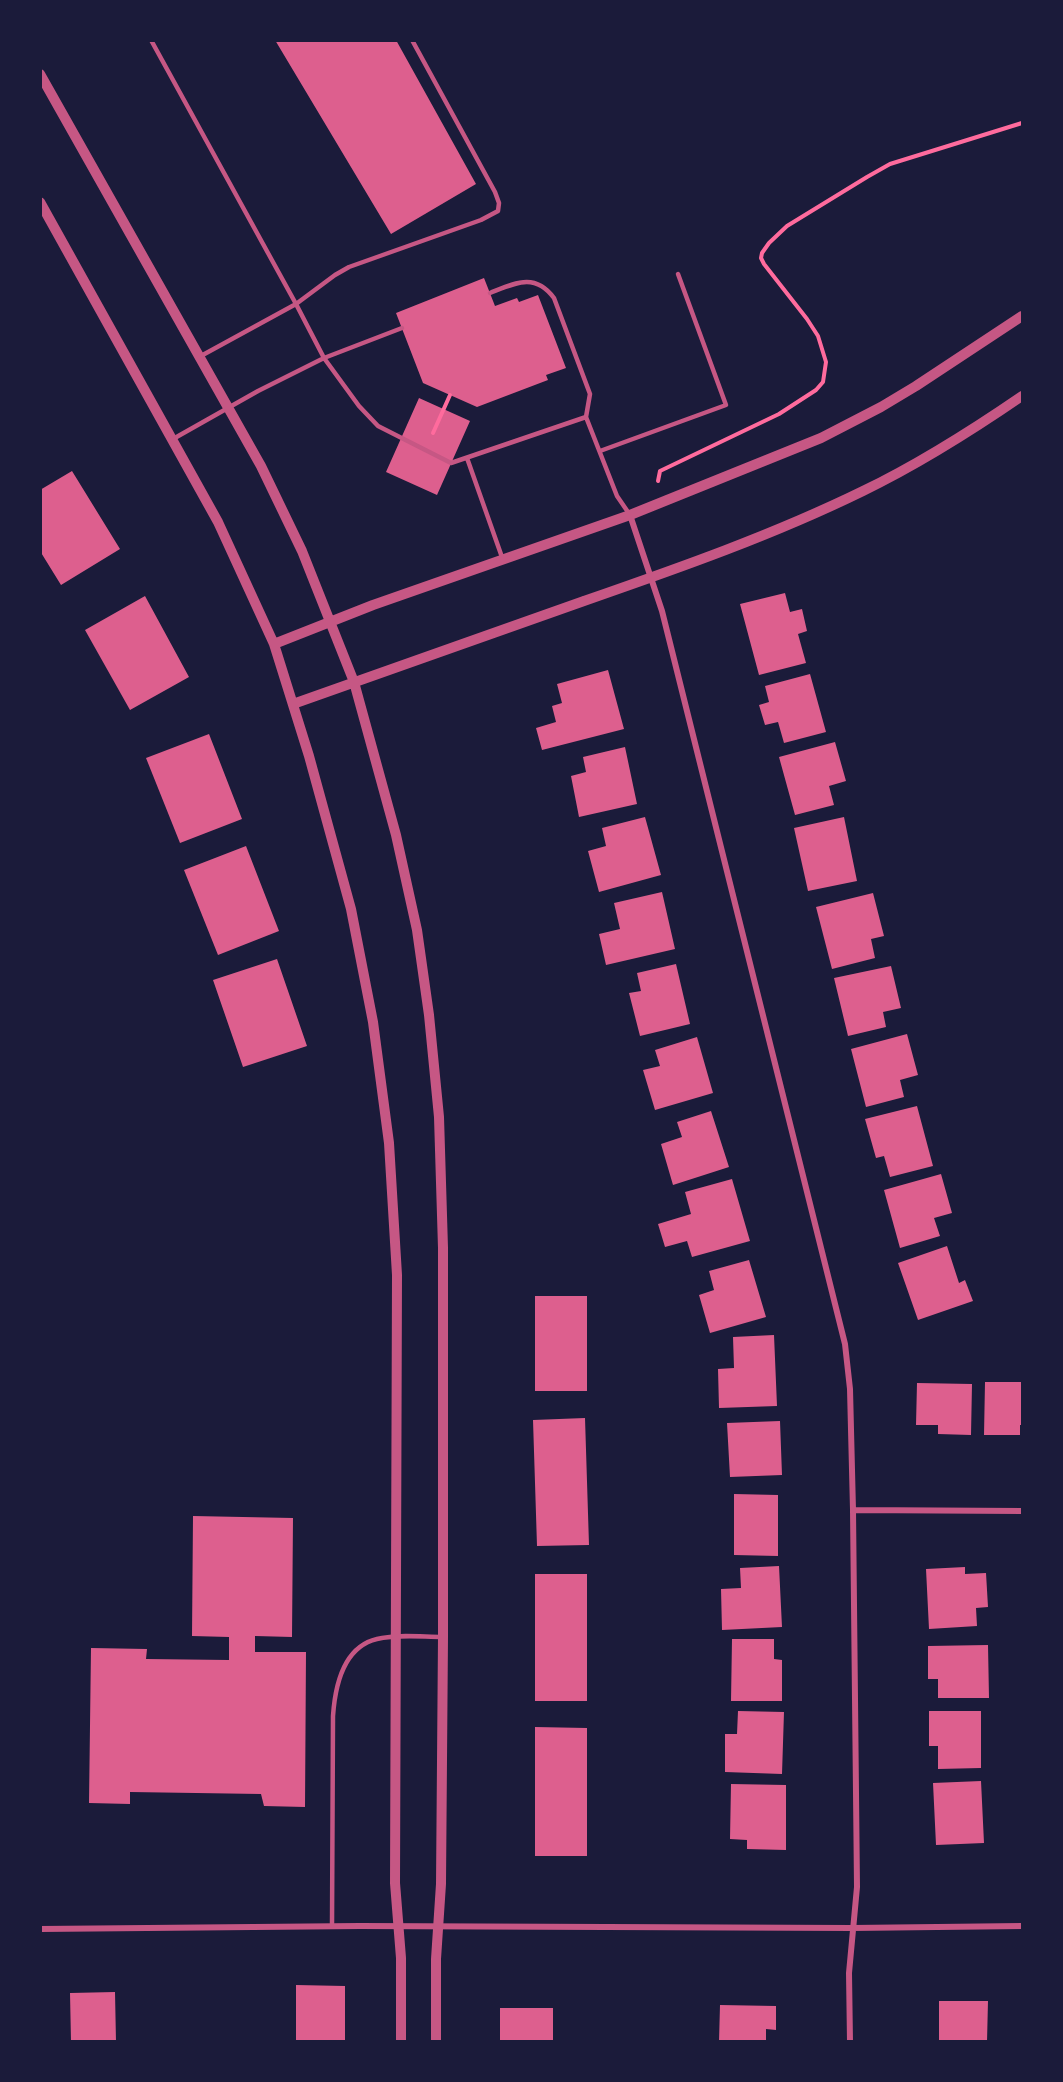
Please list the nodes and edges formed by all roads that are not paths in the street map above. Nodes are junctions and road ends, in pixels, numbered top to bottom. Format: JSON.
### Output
{"nodes":[{"id":1,"x":151,"y":40,"type":"edge"},
{"id":2,"x":412,"y":40,"type":"edge"},
{"id":3,"x":40,"y":74,"type":"edge"},
{"id":4,"x":40,"y":202,"type":"edge"},
{"id":5,"x":678,"y":274,"type":"dead end"},
{"id":6,"x":490,"y":293,"type":"dead end"},
{"id":7,"x":296,"y":304,"type":"junction"},
{"id":8,"x":1023,"y":316,"type":"edge"},
{"id":9,"x":402,"y":327,"type":"dead end"},
{"id":10,"x":199,"y":357,"type":"junction"},
{"id":11,"x":324,"y":358,"type":"junction"},
{"id":12,"x":1023,"y":396,"type":"edge"},
{"id":13,"x":228,"y":408,"type":"junction"},
{"id":14,"x":586,"y":417,"type":"junction"},
{"id":15,"x":173,"y":439,"type":"junction"},
{"id":16,"x":600,"y":451,"type":"junction"},
{"id":17,"x":467,"y":458,"type":"junction"},
{"id":18,"x":630,"y":515,"type":"junction"},
{"id":19,"x":503,"y":560,"type":"junction"},
{"id":20,"x":651,"y":577,"type":"junction"},
{"id":21,"x":331,"y":622,"type":"junction"},
{"id":22,"x":273,"y":644,"type":"junction"},
{"id":23,"x":354,"y":682,"type":"junction"},
{"id":24,"x":293,"y":704,"type":"junction"},
{"id":25,"x":853,"y":1510,"type":"junction"},
{"id":26,"x":1023,"y":1511,"type":"edge"},
{"id":27,"x":395,"y":1637,"type":"junction"},
{"id":28,"x":443,"y":1637,"type":"junction"},
{"id":29,"x":332,"y":1926,"type":"junction"},
{"id":30,"x":398,"y":1926,"type":"junction"},
{"id":31,"x":438,"y":1926,"type":"junction"},
{"id":32,"x":1023,"y":1926,"type":"edge"},
{"id":33,"x":852,"y":1928,"type":"junction"},
{"id":34,"x":40,"y":1929,"type":"edge"},
{"id":35,"x":401,"y":2042,"type":"edge"},
{"id":36,"x":436,"y":2042,"type":"edge"},
{"id":37,"x":850,"y":2042,"type":"edge"}],
"edges":[{"from":1,"to":7,"type":"lane"},
{"from":2,"to":7,"type":"lane"},
{"from":3,"to":10,"type":"street"},
{"from":4,"to":15,"type":"street"},
{"from":5,"to":16,"type":"lane"},
{"from":6,"to":14,"type":"lane"},
{"from":7,"to":10,"type":"lane"},
{"from":7,"to":11,"type":"lane"},
{"from":8,"to":18,"type":"street"},
{"from":9,"to":11,"type":"lane"},
{"from":10,"to":13,"type":"street"},
{"from":11,"to":13,"type":"lane"},
{"from":11,"to":17,"type":"lane"},
{"from":12,"to":20,"type":"street"},
{"from":13,"to":15,"type":"lane"},
{"from":13,"to":21,"type":"street"},
{"from":14,"to":16,"type":"lane"},
{"from":14,"to":17,"type":"lane"},
{"from":15,"to":22,"type":"street"},
{"from":16,"to":18,"type":"lane"},
{"from":17,"to":19,"type":"lane"},
{"from":18,"to":19,"type":"street"},
{"from":18,"to":20,"type":"street"},
{"from":19,"to":21,"type":"street"},
{"from":20,"to":23,"type":"street"},
{"from":20,"to":25,"type":"street"},
{"from":21,"to":22,"type":"street"},
{"from":21,"to":23,"type":"street"},
{"from":22,"to":24,"type":"street"},
{"from":23,"to":24,"type":"street"},
{"from":23,"to":28,"type":"street"},
{"from":24,"to":27,"type":"street"},
{"from":25,"to":26,"type":"street"},
{"from":25,"to":33,"type":"street"},
{"from":27,"to":28,"type":"lane"},
{"from":27,"to":29,"type":"lane"},
{"from":27,"to":30,"type":"street"},
{"from":28,"to":31,"type":"street"},
{"from":29,"to":30,"type":"street"},
{"from":29,"to":34,"type":"street"},
{"from":30,"to":31,"type":"street"},
{"from":30,"to":35,"type":"street"},
{"from":31,"to":33,"type":"street"},
{"from":31,"to":36,"type":"street"},
{"from":32,"to":33,"type":"street"},
{"from":33,"to":37,"type":"street"}]}
